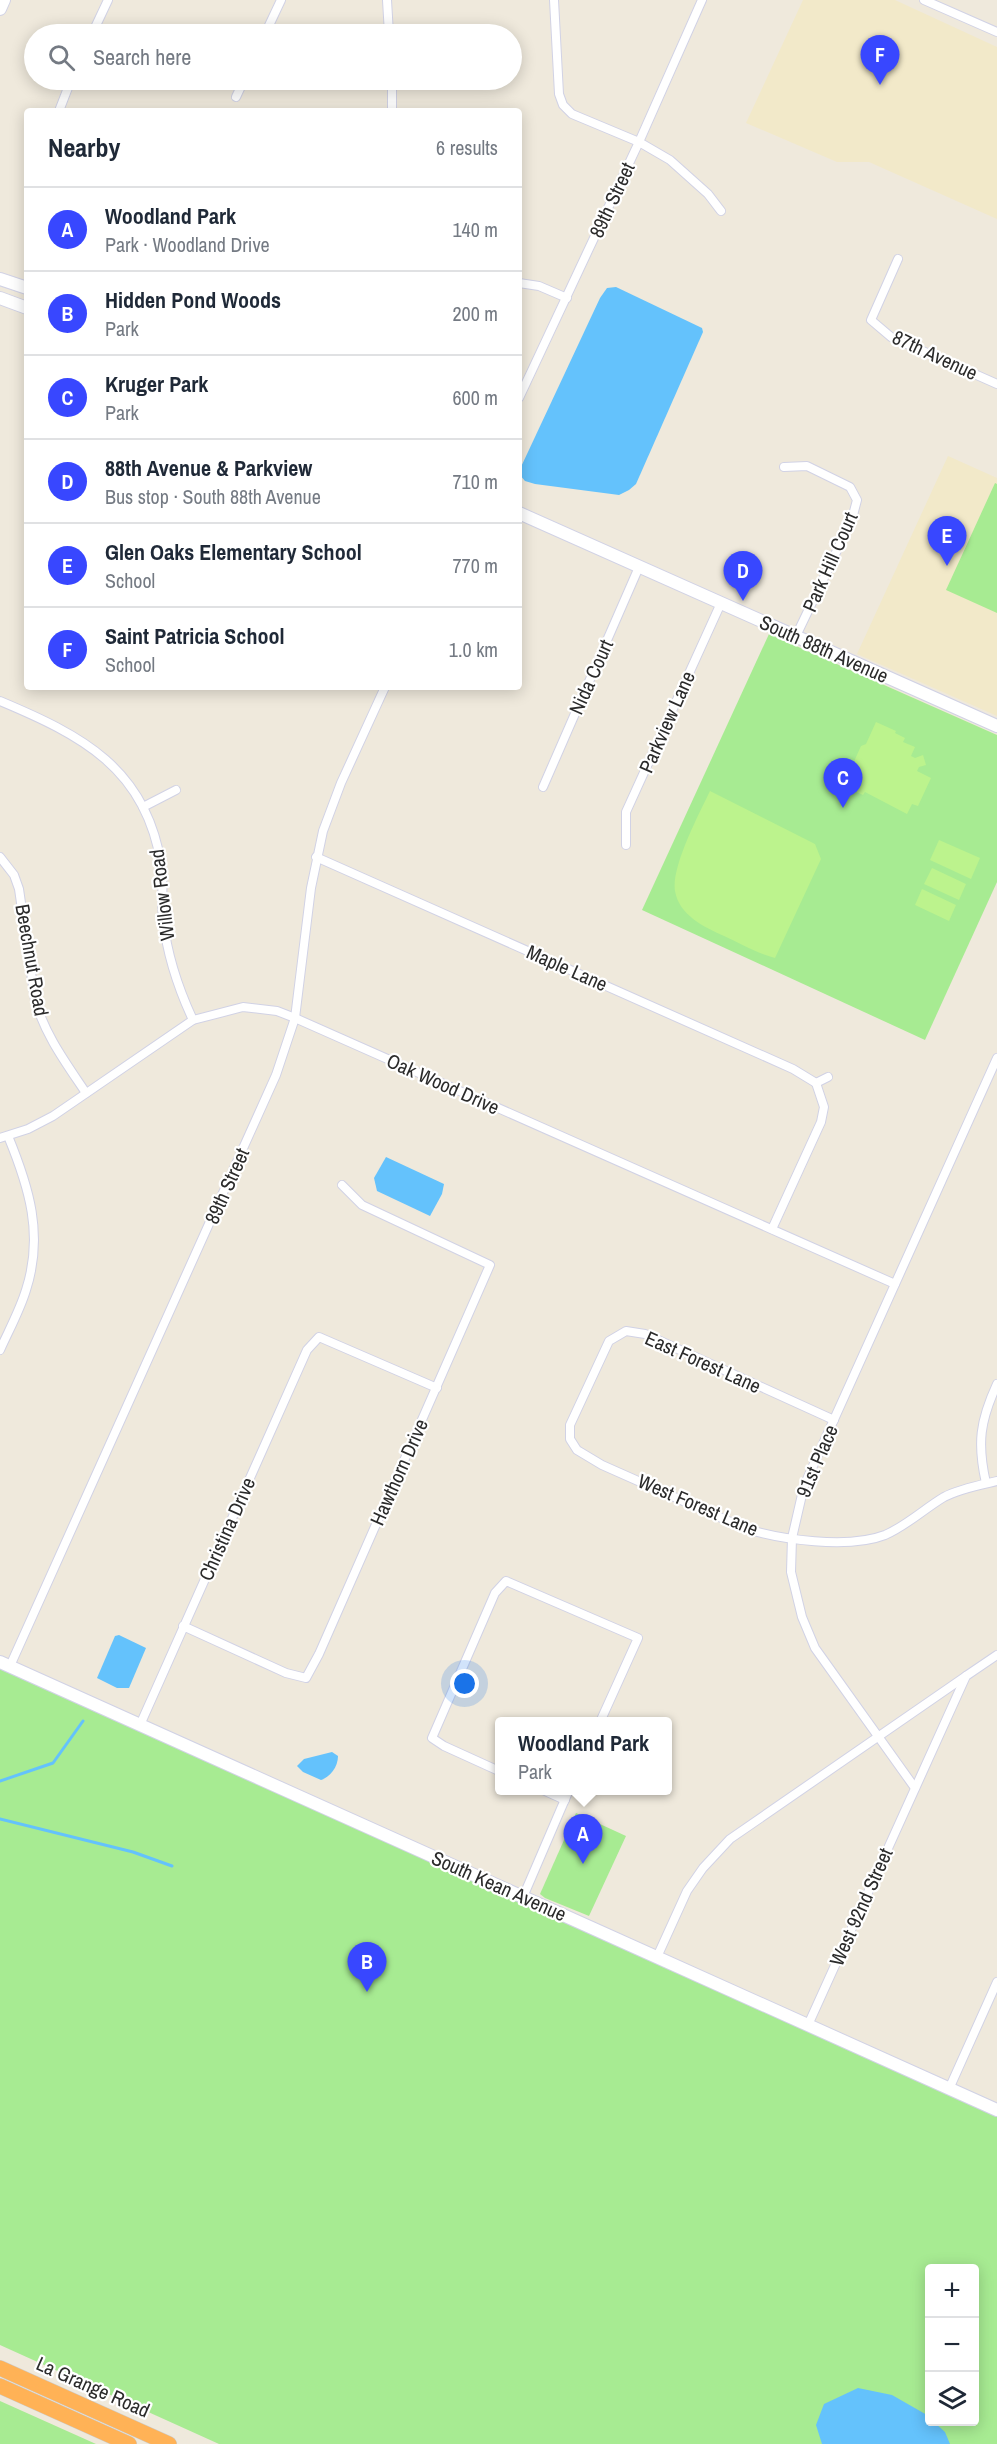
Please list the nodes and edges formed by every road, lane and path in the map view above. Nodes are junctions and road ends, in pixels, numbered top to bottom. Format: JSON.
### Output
{"nodes":[{"id":1,"x":4,"y":0,"type":"edge"},
{"id":2,"x":108,"y":0,"type":"edge"},
{"id":3,"x":280,"y":0,"type":"edge"},
{"id":4,"x":387,"y":0,"type":"edge"},
{"id":5,"x":554,"y":0,"type":"edge"},
{"id":6,"x":702,"y":0,"type":"edge"},
{"id":7,"x":924,"y":0,"type":"edge"},
{"id":8,"x":0,"y":9,"type":"edge"},
{"id":9,"x":97,"y":24,"type":"edge"},
{"id":10,"x":269,"y":24,"type":"edge"},
{"id":11,"x":388,"y":24,"type":"edge"},
{"id":12,"x":997,"y":32,"type":"edge"},
{"id":13,"x":67,"y":90,"type":"edge"},
{"id":14,"x":239,"y":90,"type":"edge"},
{"id":15,"x":392,"y":90,"type":"edge"},
{"id":16,"x":236,"y":97,"type":"dead end"},
{"id":17,"x":60,"y":108,"type":"edge"},
{"id":18,"x":392,"y":108,"type":"edge"},
{"id":19,"x":639,"y":142,"type":"junction"},
{"id":20,"x":721,"y":211,"type":"dead end"},
{"id":21,"x":898,"y":259,"type":"dead end"},
{"id":22,"x":0,"y":279,"type":"edge"},
{"id":23,"x":522,"y":283,"type":"edge"},
{"id":24,"x":24,"y":287,"type":"edge"},
{"id":25,"x":0,"y":298,"type":"edge"},
{"id":26,"x":567,"y":298,"type":"junction"},
{"id":27,"x":24,"y":307,"type":"edge"},
{"id":28,"x":997,"y":384,"type":"edge"},
{"id":29,"x":522,"y":392,"type":"edge"},
{"id":30,"x":784,"y":467,"type":"dead end"},
{"id":31,"x":522,"y":514,"type":"edge"},
{"id":32,"x":639,"y":567,"type":"junction"},
{"id":33,"x":721,"y":603,"type":"junction"},
{"id":34,"x":796,"y":636,"type":"junction"},
{"id":35,"x":384,"y":690,"type":"edge"},
{"id":36,"x":0,"y":702,"type":"edge"},
{"id":37,"x":997,"y":726,"type":"edge"},
{"id":38,"x":543,"y":787,"type":"dead end"},
{"id":39,"x":176,"y":790,"type":"dead end"},
{"id":40,"x":143,"y":807,"type":"junction"},
{"id":41,"x":626,"y":844,"type":"dead end"},
{"id":42,"x":0,"y":857,"type":"edge"},
{"id":43,"x":316,"y":857,"type":"junction"},
{"id":44,"x":295,"y":1018,"type":"junction"},
{"id":45,"x":193,"y":1020,"type":"junction"},
{"id":46,"x":997,"y":1058,"type":"edge"},
{"id":47,"x":828,"y":1077,"type":"dead end"},
{"id":48,"x":816,"y":1083,"type":"junction"},
{"id":49,"x":86,"y":1093,"type":"junction"},
{"id":50,"x":4,"y":1137,"type":"edge"},
{"id":51,"x":342,"y":1185,"type":"dead end"},
{"id":52,"x":772,"y":1229,"type":"junction"},
{"id":53,"x":895,"y":1284,"type":"junction"},
{"id":54,"x":0,"y":1350,"type":"edge"},
{"id":55,"x":997,"y":1384,"type":"edge"},
{"id":56,"x":436,"y":1388,"type":"junction"},
{"id":57,"x":834,"y":1420,"type":"junction"},
{"id":58,"x":602,"y":1465,"type":"joint"},
{"id":59,"x":997,"y":1481,"type":"edge"},
{"id":60,"x":987,"y":1483,"type":"junction"},
{"id":61,"x":792,"y":1538,"type":"junction"},
{"id":62,"x":183,"y":1626,"type":"junction"},
{"id":63,"x":997,"y":1655,"type":"edge"},
{"id":64,"x":5,"y":1664,"type":"edge"},
{"id":65,"x":966,"y":1676,"type":"junction"},
{"id":66,"x":602,"y":1717,"type":"edge"},
{"id":67,"x":140,"y":1725,"type":"junction"},
{"id":68,"x":876,"y":1737,"type":"junction"},
{"id":69,"x":495,"y":1769,"type":"edge"},
{"id":70,"x":915,"y":1788,"type":"junction"},
{"id":71,"x":553,"y":1795,"type":"edge"},
{"id":72,"x":567,"y":1795,"type":"edge"},
{"id":73,"x":565,"y":1800,"type":"junction"},
{"id":74,"x":523,"y":1897,"type":"junction"},
{"id":75,"x":657,"y":1957,"type":"junction"},
{"id":76,"x":997,"y":1982,"type":"edge"},
{"id":77,"x":808,"y":2025,"type":"junction"},
{"id":78,"x":949,"y":2089,"type":"junction"},
{"id":79,"x":997,"y":2110,"type":"edge"},
{"id":80,"x":0,"y":2368,"type":"edge"},
{"id":81,"x":0,"y":2386,"type":"edge"},
{"id":82,"x":129,"y":2444,"type":"edge"},
{"id":83,"x":169,"y":2444,"type":"edge"}],
"edges":[{"from":1,"to":8,"type":"street"},
{"from":2,"to":9,"type":"street"},
{"from":3,"to":10,"type":"street"},
{"from":4,"to":11,"type":"street"},
{"from":5,"to":19,"type":"street"},
{"from":6,"to":19,"type":"street","name":"89th Street"},
{"from":7,"to":12,"type":"street"},
{"from":13,"to":17,"type":"street"},
{"from":14,"to":16,"type":"street"},
{"from":15,"to":18,"type":"street"},
{"from":19,"to":20,"type":"street"},
{"from":19,"to":26,"type":"street","name":"89th Street"},
{"from":21,"to":28,"type":"street","name":"87th Avenue"},
{"from":22,"to":24,"type":"street"},
{"from":23,"to":26,"type":"street"},
{"from":25,"to":27,"type":"street"},
{"from":26,"to":29,"type":"street","name":"89th Street"},
{"from":30,"to":34,"type":"street","name":"Park Hill Court"},
{"from":31,"to":32,"type":"street","name":"South 88th Avenue"},
{"from":32,"to":33,"type":"street","name":"South 88th Avenue"},
{"from":32,"to":38,"type":"street","name":"Nida Court"},
{"from":33,"to":34,"type":"street","name":"South 88th Avenue"},
{"from":33,"to":41,"type":"street","name":"Parkview Lane"},
{"from":34,"to":37,"type":"street","name":"South 88th Avenue"},
{"from":35,"to":43,"type":"street","name":"89th Street"},
{"from":36,"to":40,"type":"street","name":"Willow Road"},
{"from":39,"to":40,"type":"street"},
{"from":40,"to":45,"type":"street","name":"Willow Road"},
{"from":42,"to":49,"type":"street","name":"Beechnut Road"},
{"from":43,"to":44,"type":"street","name":"89th Street"},
{"from":43,"to":48,"type":"street","name":"Maple Lane"},
{"from":44,"to":45,"type":"street","name":"Oak Wood Drive"},
{"from":44,"to":52,"type":"street","name":"Oak Wood Drive"},
{"from":44,"to":64,"type":"street","name":"89th Street"},
{"from":45,"to":49,"type":"street","name":"Oak Wood Drive"},
{"from":46,"to":53,"type":"street","name":"91st Place"},
{"from":47,"to":48,"type":"street"},
{"from":48,"to":52,"type":"street"},
{"from":49,"to":50,"type":"street","name":"Oak Wood Drive"},
{"from":50,"to":54,"type":"street"},
{"from":51,"to":56,"type":"street","name":"Hawthorn Drive"},
{"from":52,"to":53,"type":"street","name":"Oak Wood Drive"},
{"from":53,"to":57,"type":"street","name":"91st Place"},
{"from":55,"to":60,"type":"street"},
{"from":56,"to":62,"type":"street","name":"Christina Drive"},
{"from":56,"to":62,"type":"street","name":"Hawthorn Drive"},
{"from":57,"to":58,"type":"street","name":"East Forest Lane"},
{"from":57,"to":61,"type":"street","name":"91st Place"},
{"from":58,"to":61,"type":"street","name":"West Forest Lane"},
{"from":59,"to":60,"type":"street","name":"West Forest Lane"},
{"from":60,"to":61,"type":"street","name":"West Forest Lane"},
{"from":61,"to":68,"type":"street","name":"91st Place"},
{"from":62,"to":67,"type":"street","name":"Christina Drive"},
{"from":63,"to":65,"type":"street"},
{"from":64,"to":67,"type":"street","name":"South Kean Avenue"},
{"from":65,"to":68,"type":"street"},
{"from":65,"to":70,"type":"street","name":"West 92nd Street"},
{"from":66,"to":69,"type":"street"},
{"from":67,"to":74,"type":"street","name":"South Kean Avenue"},
{"from":68,"to":70,"type":"street"},
{"from":68,"to":75,"type":"street"},
{"from":70,"to":77,"type":"street","name":"West 92nd Street"},
{"from":71,"to":73,"type":"street"},
{"from":72,"to":73,"type":"street"},
{"from":73,"to":74,"type":"street"},
{"from":74,"to":75,"type":"street","name":"South Kean Avenue"},
{"from":75,"to":77,"type":"street","name":"South Kean Avenue"},
{"from":76,"to":78,"type":"street"},
{"from":77,"to":78,"type":"street","name":"South Kean Avenue"},
{"from":78,"to":79,"type":"street","name":"South Kean Avenue"},
{"from":80,"to":83,"type":"highway","name":"La Grange Road"},
{"from":81,"to":82,"type":"highway","name":"La Grange Road"}]}
